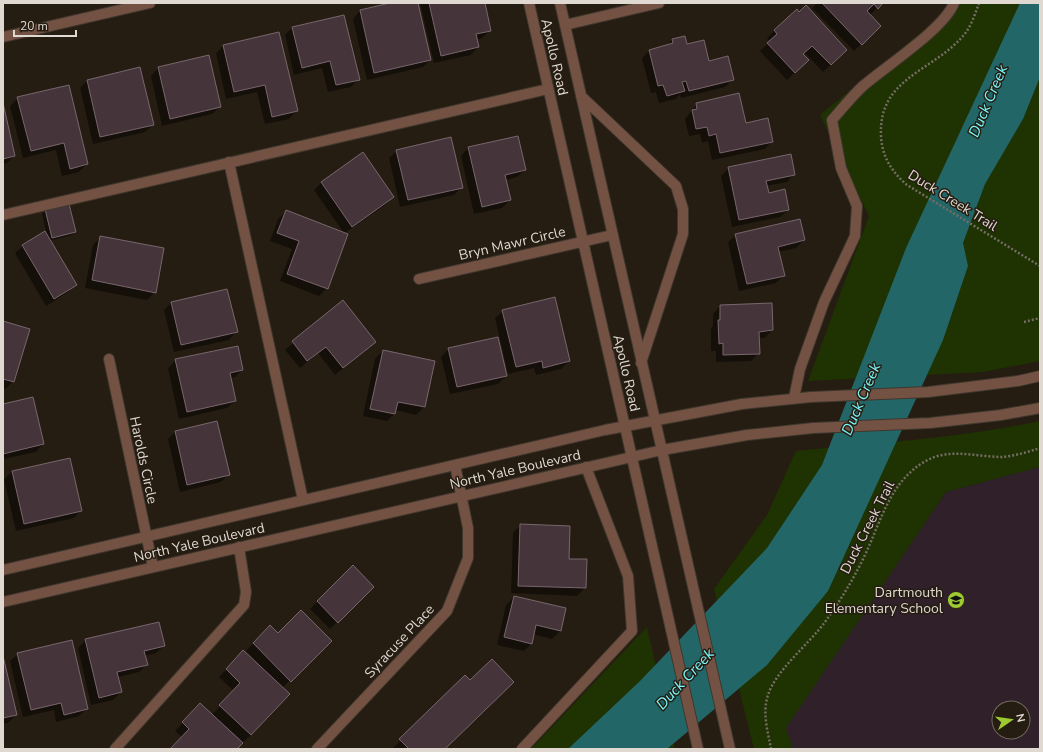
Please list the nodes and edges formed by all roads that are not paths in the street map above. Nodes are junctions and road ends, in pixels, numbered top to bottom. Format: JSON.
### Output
{"nodes":[{"id":1,"x":150,"y":3,"type":"edge"},
{"id":2,"x":529,"y":3,"type":"edge"},
{"id":3,"x":560,"y":3,"type":"edge"},
{"id":4,"x":659,"y":3,"type":"edge"},
{"id":5,"x":954,"y":3,"type":"edge"},
{"id":6,"x":565,"y":25,"type":"junction"},
{"id":7,"x":3,"y":37,"type":"edge"},
{"id":8,"x":548,"y":89,"type":"junction"},
{"id":9,"x":581,"y":96,"type":"junction"},
{"id":10,"x":229,"y":162,"type":"junction"},
{"id":11,"x":3,"y":215,"type":"edge"},
{"id":12,"x":612,"y":235,"type":"junction"},
{"id":13,"x":583,"y":241,"type":"junction"},
{"id":14,"x":419,"y":279,"type":"dead end"},
{"id":15,"x":109,"y":360,"type":"dead end"},
{"id":16,"x":641,"y":363,"type":"junction"},
{"id":17,"x":1040,"y":376,"type":"edge"},
{"id":18,"x":794,"y":398,"type":"junction"},
{"id":19,"x":1040,"y":408,"type":"edge"},
{"id":20,"x":655,"y":420,"type":"junction"},
{"id":21,"x":625,"y":426,"type":"junction"},
{"id":22,"x":662,"y":450,"type":"junction"},
{"id":23,"x":633,"y":456,"type":"junction"},
{"id":24,"x":455,"y":465,"type":"junction"},
{"id":25,"x":586,"y":467,"type":"junction"},
{"id":26,"x":462,"y":496,"type":"junction"},
{"id":27,"x":303,"y":500,"type":"junction"},
{"id":28,"x":146,"y":536,"type":"junction"},
{"id":29,"x":239,"y":547,"type":"junction"},
{"id":30,"x":152,"y":567,"type":"junction"},
{"id":31,"x":3,"y":570,"type":"edge"},
{"id":32,"x":3,"y":602,"type":"edge"},
{"id":33,"x":697,"y":746,"type":"edge"},
{"id":34,"x":115,"y":749,"type":"edge"},
{"id":35,"x":317,"y":749,"type":"edge"},
{"id":36,"x":522,"y":749,"type":"edge"},
{"id":37,"x":730,"y":749,"type":"edge"}],
"edges":[{"from":1,"to":7,"type":"street"},
{"from":2,"to":8,"type":"street","name":"Apollo Road"},
{"from":3,"to":6,"type":"street","name":"Apollo Road"},
{"from":4,"to":6,"type":"street"},
{"from":5,"to":18,"type":"street"},
{"from":6,"to":9,"type":"street","name":"Apollo Road"},
{"from":8,"to":10,"type":"street"},
{"from":8,"to":13,"type":"street","name":"Apollo Road"},
{"from":9,"to":12,"type":"street","name":"Apollo Road"},
{"from":9,"to":16,"type":"street","name":"Apollo Road"},
{"from":10,"to":11,"type":"street"},
{"from":10,"to":27,"type":"street"},
{"from":12,"to":13,"type":"street","name":"Bryn Mawr Circle"},
{"from":12,"to":16,"type":"street","name":"Apollo Road"},
{"from":13,"to":14,"type":"street","name":"Bryn Mawr Circle"},
{"from":13,"to":21,"type":"street","name":"Apollo Road"},
{"from":15,"to":28,"type":"street","name":"Harolds Circle"},
{"from":16,"to":20,"type":"street","name":"Apollo Road"},
{"from":17,"to":18,"type":"street","name":"North Yale Boulevard"},
{"from":18,"to":20,"type":"street","name":"North Yale Boulevard"},
{"from":19,"to":22,"type":"street","name":"North Yale Boulevard"},
{"from":20,"to":21,"type":"street","name":"North Yale Boulevard"},
{"from":20,"to":22,"type":"street","name":"Apollo Road"},
{"from":21,"to":23,"type":"street","name":"Apollo Road"},
{"from":21,"to":24,"type":"street","name":"North Yale Boulevard"},
{"from":22,"to":23,"type":"street","name":"North Yale Boulevard"},
{"from":22,"to":37,"type":"street","name":"Apollo Road"},
{"from":23,"to":25,"type":"street","name":"North Yale Boulevard"},
{"from":23,"to":33,"type":"street","name":"Apollo Road"},
{"from":24,"to":26,"type":"street","name":"Syracuse Place"},
{"from":24,"to":27,"type":"street","name":"North Yale Boulevard"},
{"from":25,"to":26,"type":"street","name":"North Yale Boulevard"},
{"from":25,"to":36,"type":"street"},
{"from":26,"to":29,"type":"street","name":"North Yale Boulevard"},
{"from":26,"to":35,"type":"street","name":"Syracuse Place"},
{"from":27,"to":28,"type":"street","name":"North Yale Boulevard"},
{"from":28,"to":30,"type":"street","name":"Harolds Circle"},
{"from":28,"to":31,"type":"street","name":"North Yale Boulevard"},
{"from":29,"to":30,"type":"street","name":"North Yale Boulevard"},
{"from":29,"to":34,"type":"street"},
{"from":30,"to":32,"type":"street","name":"North Yale Boulevard"}]}
